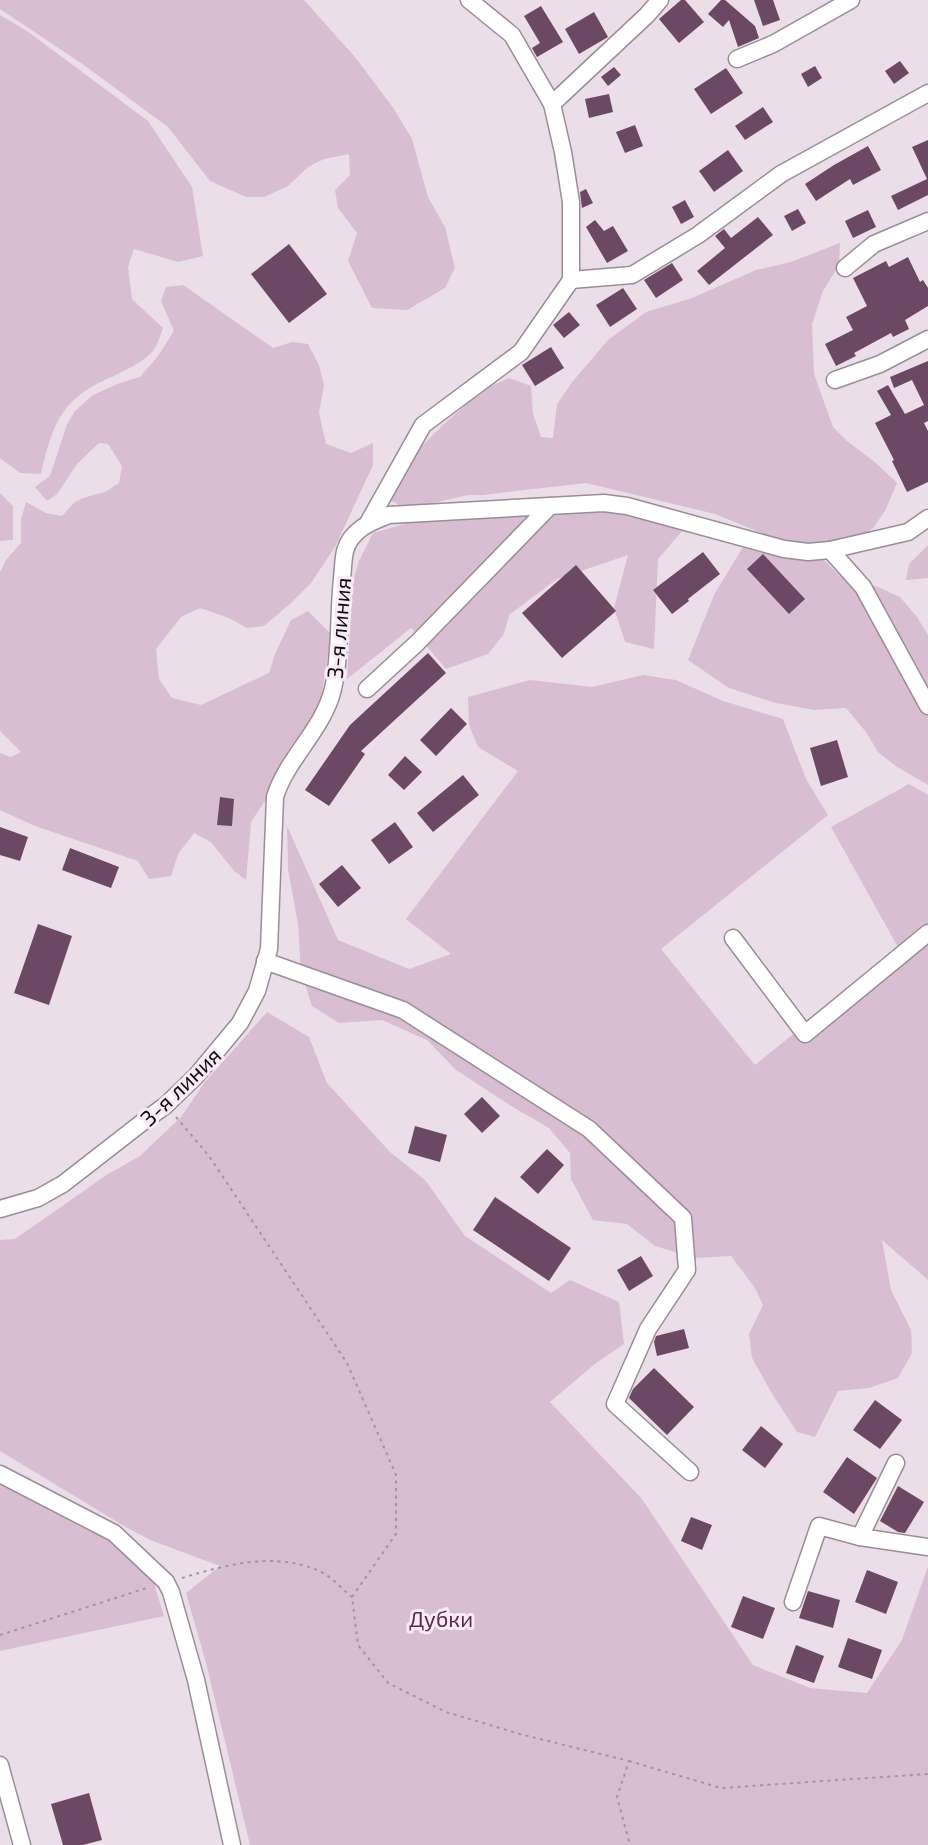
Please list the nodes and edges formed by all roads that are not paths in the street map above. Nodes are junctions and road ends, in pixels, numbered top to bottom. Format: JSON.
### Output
{"nodes":[{"id":1,"x":469,"y":0,"type":"edge"},
{"id":2,"x":660,"y":0,"type":"edge"},
{"id":3,"x":851,"y":0,"type":"edge"},
{"id":4,"x":737,"y":60,"type":"dead end"},
{"id":5,"x":928,"y":93,"type":"edge"},
{"id":6,"x":552,"y":104,"type":"junction"},
{"id":7,"x":928,"y":221,"type":"edge"},
{"id":8,"x":845,"y":268,"type":"dead end"},
{"id":9,"x":571,"y":280,"type":"junction"},
{"id":10,"x":928,"y":339,"type":"edge"},
{"id":11,"x":835,"y":380,"type":"dead end"},
{"id":12,"x":550,"y":506,"type":"junction"},
{"id":13,"x":928,"y":518,"type":"edge"},
{"id":14,"x":368,"y":523,"type":"junction"},
{"id":15,"x":830,"y":550,"type":"junction"},
{"id":16,"x":367,"y":689,"type":"dead end"},
{"id":17,"x":928,"y":706,"type":"edge"},
{"id":18,"x":928,"y":933,"type":"edge"},
{"id":19,"x":733,"y":938,"type":"dead end"},
{"id":20,"x":265,"y":962,"type":"junction"},
{"id":21,"x":0,"y":1209,"type":"edge"},
{"id":22,"x":896,"y":1463,"type":"dead end"},
{"id":23,"x":690,"y":1472,"type":"dead end"},
{"id":24,"x":0,"y":1474,"type":"edge"},
{"id":25,"x":860,"y":1537,"type":"junction"},
{"id":26,"x":928,"y":1547,"type":"edge"},
{"id":27,"x":793,"y":1602,"type":"dead end"},
{"id":28,"x":0,"y":1765,"type":"edge"},
{"id":29,"x":22,"y":1845,"type":"edge"},
{"id":30,"x":232,"y":1845,"type":"edge"}],
"edges":[{"from":1,"to":6,"type":"street"},
{"from":2,"to":6,"type":"street"},
{"from":3,"to":4,"type":"street"},
{"from":5,"to":9,"type":"street"},
{"from":6,"to":9,"type":"street"},
{"from":7,"to":8,"type":"street"},
{"from":9,"to":14,"type":"street","name":"3-я линия"},
{"from":10,"to":11,"type":"street"},
{"from":12,"to":14,"type":"street"},
{"from":12,"to":15,"type":"street"},
{"from":12,"to":16,"type":"street"},
{"from":13,"to":15,"type":"street"},
{"from":14,"to":20,"type":"street","name":"3-я линия"},
{"from":15,"to":17,"type":"street"},
{"from":18,"to":19,"type":"street"},
{"from":20,"to":21,"type":"street","name":"3-я линия"},
{"from":20,"to":23,"type":"street"},
{"from":22,"to":25,"type":"street"},
{"from":24,"to":30,"type":"street"},
{"from":25,"to":26,"type":"street"},
{"from":25,"to":27,"type":"street"},
{"from":28,"to":29,"type":"street"}]}
